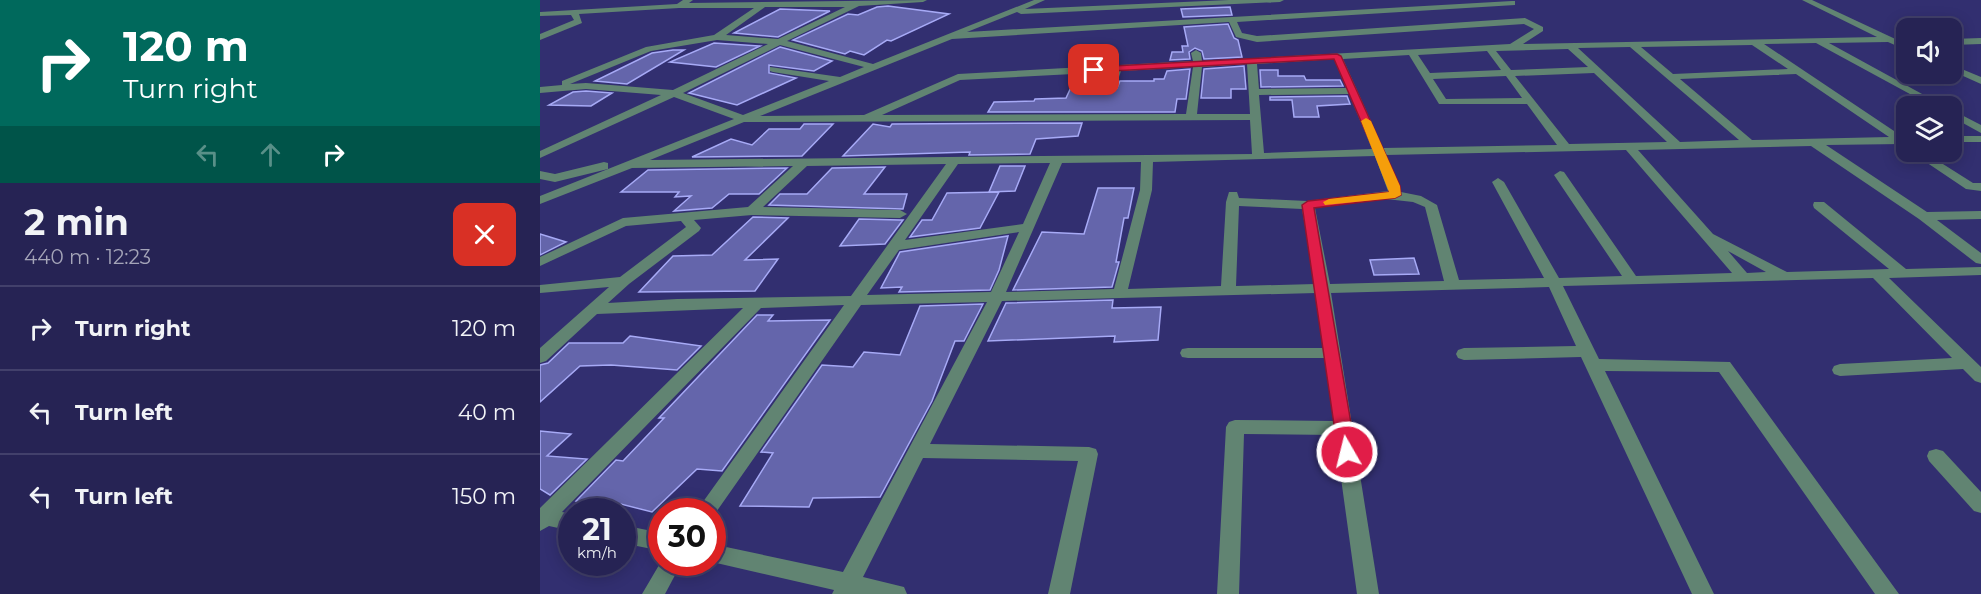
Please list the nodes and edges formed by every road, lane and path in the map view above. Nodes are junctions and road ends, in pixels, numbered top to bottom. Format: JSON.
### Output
{"nodes":[{"id":1,"x":689,"y":0,"type":"edge"},
{"id":2,"x":923,"y":0,"type":"edge"},
{"id":3,"x":1041,"y":0,"type":"edge"},
{"id":4,"x":1280,"y":0,"type":"edge"},
{"id":5,"x":1806,"y":0,"type":"edge"},
{"id":6,"x":1259,"y":1,"type":"edge"},
{"id":7,"x":1206,"y":2,"type":"edge"},
{"id":8,"x":1512,"y":3,"type":"dead end"},
{"id":9,"x":857,"y":4,"type":"junction"},
{"id":10,"x":763,"y":5,"type":"junction"},
{"id":11,"x":679,"y":6,"type":"junction"},
{"id":12,"x":1366,"y":12,"type":"junction"},
{"id":13,"x":1009,"y":13,"type":"junction"},
{"id":14,"x":575,"y":14,"type":"junction"},
{"id":15,"x":540,"y":15,"type":"edge"},
{"id":16,"x":1312,"y":15,"type":"junction"},
{"id":17,"x":1232,"y":20,"type":"junction"},
{"id":18,"x":1382,"y":30,"type":"junction"},
{"id":19,"x":1325,"y":34,"type":"junction"},
{"id":20,"x":952,"y":36,"type":"junction"},
{"id":21,"x":540,"y":37,"type":"edge"},
{"id":22,"x":717,"y":37,"type":"junction"},
{"id":23,"x":1816,"y":39,"type":"junction"},
{"id":24,"x":1890,"y":39,"type":"junction"},
{"id":25,"x":1753,"y":41,"type":"junction"},
{"id":26,"x":1896,"y":41,"type":"edge"},
{"id":27,"x":1981,"y":41,"type":"edge"},
{"id":28,"x":780,"y":42,"type":"junction"},
{"id":29,"x":1962,"y":42,"type":"edge"},
{"id":30,"x":1632,"y":44,"type":"junction"},
{"id":31,"x":1569,"y":45,"type":"junction"},
{"id":32,"x":1512,"y":47,"type":"junction"},
{"id":33,"x":1489,"y":48,"type":"junction"},
{"id":34,"x":1196,"y":53,"type":"dead end"},
{"id":35,"x":1417,"y":54,"type":"junction"},
{"id":36,"x":1337,"y":56,"type":"junction"},
{"id":37,"x":1252,"y":61,"type":"junction"},
{"id":38,"x":1198,"y":64,"type":"junction"},
{"id":39,"x":874,"y":67,"type":"junction"},
{"id":40,"x":773,"y":69,"type":"dead end"},
{"id":41,"x":1117,"y":69,"type":"junction"},
{"id":42,"x":1596,"y":70,"type":"junction"},
{"id":43,"x":1799,"y":71,"type":"junction"},
{"id":44,"x":1962,"y":72,"type":"edge"},
{"id":45,"x":1508,"y":73,"type":"junction"},
{"id":46,"x":1427,"y":76,"type":"junction"},
{"id":47,"x":1671,"y":77,"type":"junction"},
{"id":48,"x":841,"y":80,"type":"junction"},
{"id":49,"x":1981,"y":81,"type":"edge"},
{"id":50,"x":1111,"y":86,"type":"dead end"},
{"id":51,"x":543,"y":91,"type":"edge"},
{"id":52,"x":1352,"y":91,"type":"junction"},
{"id":53,"x":1254,"y":92,"type":"junction"},
{"id":54,"x":674,"y":93,"type":"junction"},
{"id":55,"x":1921,"y":96,"type":"edge"},
{"id":56,"x":1530,"y":101,"type":"junction"},
{"id":57,"x":1191,"y":117,"type":"junction"},
{"id":58,"x":1256,"y":117,"type":"junction"},
{"id":59,"x":744,"y":118,"type":"junction"},
{"id":60,"x":867,"y":118,"type":"junction"},
{"id":61,"x":1962,"y":119,"type":"edge"},
{"id":62,"x":1981,"y":130,"type":"edge"},
{"id":63,"x":1896,"y":136,"type":"edge"},
{"id":64,"x":1981,"y":139,"type":"edge"},
{"id":65,"x":1962,"y":140,"type":"edge"},
{"id":66,"x":1815,"y":142,"type":"junction"},
{"id":67,"x":1896,"y":142,"type":"edge"},
{"id":68,"x":1750,"y":144,"type":"junction"},
{"id":69,"x":1678,"y":146,"type":"junction"},
{"id":70,"x":1630,"y":147,"type":"junction"},
{"id":71,"x":1566,"y":148,"type":"junction"},
{"id":72,"x":661,"y":152,"type":"junction"},
{"id":73,"x":1379,"y":152,"type":"junction"},
{"id":74,"x":540,"y":155,"type":"edge"},
{"id":75,"x":1258,"y":157,"type":"junction"},
{"id":76,"x":1147,"y":158,"type":"junction"},
{"id":77,"x":1058,"y":159,"type":"junction"},
{"id":78,"x":955,"y":160,"type":"junction"},
{"id":79,"x":804,"y":162,"type":"junction"},
{"id":80,"x":1933,"y":162,"type":"edge"},
{"id":81,"x":631,"y":164,"type":"junction"},
{"id":82,"x":540,"y":175,"type":"edge"},
{"id":83,"x":1560,"y":175,"type":"dead end"},
{"id":84,"x":1498,"y":182,"type":"dead end"},
{"id":85,"x":1981,"y":187,"type":"edge"},
{"id":86,"x":1395,"y":195,"type":"junction"},
{"id":87,"x":540,"y":200,"type":"edge"},
{"id":88,"x":1308,"y":205,"type":"junction"},
{"id":89,"x":1819,"y":205,"type":"dead end"},
{"id":90,"x":752,"y":211,"type":"junction"},
{"id":91,"x":900,"y":214,"type":"dead end"},
{"id":92,"x":1981,"y":215,"type":"edge"},
{"id":93,"x":1924,"y":216,"type":"junction"},
{"id":94,"x":689,"y":222,"type":"junction"},
{"id":95,"x":1028,"y":227,"type":"junction"},
{"id":96,"x":1706,"y":234,"type":"junction"},
{"id":97,"x":895,"y":246,"type":"junction"},
{"id":98,"x":1981,"y":260,"type":"edge"},
{"id":99,"x":540,"y":262,"type":"edge"},
{"id":100,"x":1981,"y":271,"type":"edge"},
{"id":101,"x":1903,"y":273,"type":"junction"},
{"id":102,"x":1876,"y":274,"type":"junction"},
{"id":103,"x":1785,"y":276,"type":"junction"},
{"id":104,"x":1743,"y":277,"type":"junction"},
{"id":105,"x":1632,"y":280,"type":"junction"},
{"id":106,"x":624,"y":281,"type":"junction"},
{"id":107,"x":1554,"y":282,"type":"junction"},
{"id":108,"x":1453,"y":285,"type":"junction"},
{"id":109,"x":1323,"y":288,"type":"junction"},
{"id":110,"x":540,"y":289,"type":"edge"},
{"id":111,"x":1228,"y":291,"type":"junction"},
{"id":112,"x":1120,"y":293,"type":"junction"},
{"id":113,"x":997,"y":297,"type":"junction"},
{"id":114,"x":858,"y":300,"type":"junction"},
{"id":115,"x":757,"y":303,"type":"junction"},
{"id":116,"x":592,"y":309,"type":"junction"},
{"id":117,"x":1188,"y":353,"type":"dead end"},
{"id":118,"x":1332,"y":353,"type":"junction"},
{"id":119,"x":1464,"y":354,"type":"dead end"},
{"id":120,"x":540,"y":357,"type":"edge"},
{"id":121,"x":1590,"y":358,"type":"junction"},
{"id":122,"x":1967,"y":363,"type":"junction"},
{"id":123,"x":1840,"y":370,"type":"dead end"},
{"id":124,"x":1981,"y":376,"type":"edge"},
{"id":125,"x":1344,"y":428,"type":"junction"},
{"id":126,"x":916,"y":451,"type":"junction"},
{"id":127,"x":1936,"y":456,"type":"dead end"},
{"id":128,"x":717,"y":498,"type":"edge"},
{"id":129,"x":1981,"y":505,"type":"edge"},
{"id":130,"x":541,"y":518,"type":"edge"},
{"id":131,"x":558,"y":521,"type":"edge"},
{"id":132,"x":726,"y":557,"type":"edge"},
{"id":133,"x":664,"y":576,"type":"edge"},
{"id":134,"x":845,"y":589,"type":"edge"},
{"id":135,"x":653,"y":594,"type":"edge"},
{"id":136,"x":896,"y":594,"type":"edge"},
{"id":137,"x":1059,"y":594,"type":"edge"},
{"id":138,"x":1228,"y":594,"type":"edge"},
{"id":139,"x":1368,"y":594,"type":"edge"},
{"id":140,"x":1703,"y":594,"type":"edge"},
{"id":141,"x":1888,"y":594,"type":"edge"}],
"edges":[{"from":1,"to":11,"type":"street"},
{"from":2,"to":9,"type":"street"},
{"from":3,"to":13,"type":"street"},
{"from":4,"to":6,"type":"street"},
{"from":5,"to":24,"type":"street"},
{"from":6,"to":7,"type":"street"},
{"from":7,"to":13,"type":"street"},
{"from":8,"to":12,"type":"street"},
{"from":9,"to":10,"type":"street"},
{"from":9,"to":28,"type":"street"},
{"from":10,"to":11,"type":"street"},
{"from":10,"to":22,"type":"street"},
{"from":11,"to":14,"type":"street"},
{"from":12,"to":16,"type":"street"},
{"from":12,"to":18,"type":"street"},
{"from":13,"to":20,"type":"street"},
{"from":14,"to":15,"type":"street"},
{"from":14,"to":21,"type":"street"},
{"from":16,"to":17,"type":"street"},
{"from":16,"to":19,"type":"street"},
{"from":17,"to":19,"type":"street"},
{"from":17,"to":20,"type":"street"},
{"from":18,"to":19,"type":"street"},
{"from":18,"to":32,"type":"street"},
{"from":20,"to":39,"type":"street"},
{"from":22,"to":28,"type":"street"},
{"from":22,"to":51,"type":"street"},
{"from":23,"to":24,"type":"street"},
{"from":23,"to":25,"type":"street"},
{"from":23,"to":55,"type":"street"},
{"from":24,"to":26,"type":"street"},
{"from":25,"to":30,"type":"street"},
{"from":25,"to":43,"type":"street"},
{"from":27,"to":29,"type":"street"},
{"from":28,"to":39,"type":"street"},
{"from":28,"to":54,"type":"street"},
{"from":30,"to":31,"type":"street"},
{"from":30,"to":47,"type":"street"},
{"from":31,"to":32,"type":"street"},
{"from":31,"to":42,"type":"street"},
{"from":32,"to":33,"type":"street"},
{"from":33,"to":35,"type":"street"},
{"from":33,"to":45,"type":"street"},
{"from":34,"to":38,"type":"street"},
{"from":35,"to":36,"type":"street"},
{"from":35,"to":46,"type":"street"},
{"from":36,"to":37,"type":"street"},
{"from":36,"to":52,"type":"street"},
{"from":37,"to":38,"type":"street"},
{"from":37,"to":53,"type":"street"},
{"from":38,"to":41,"type":"street"},
{"from":38,"to":57,"type":"street"},
{"from":39,"to":48,"type":"street"},
{"from":40,"to":48,"type":"street"},
{"from":41,"to":50,"type":"street"},
{"from":41,"to":60,"type":"street"},
{"from":42,"to":45,"type":"street"},
{"from":42,"to":69,"type":"street"},
{"from":43,"to":47,"type":"street"},
{"from":43,"to":63,"type":"street"},
{"from":44,"to":49,"type":"street"},
{"from":45,"to":46,"type":"street"},
{"from":45,"to":56,"type":"street"},
{"from":46,"to":56,"type":"street"},
{"from":47,"to":68,"type":"street"},
{"from":48,"to":59,"type":"street"},
{"from":51,"to":54,"type":"street"},
{"from":52,"to":53,"type":"street"},
{"from":52,"to":73,"type":"street"},
{"from":53,"to":58,"type":"street"},
{"from":54,"to":59,"type":"street"},
{"from":54,"to":74,"type":"street"},
{"from":56,"to":71,"type":"street"},
{"from":57,"to":58,"type":"street"},
{"from":57,"to":60,"type":"street"},
{"from":58,"to":75,"type":"street"},
{"from":59,"to":60,"type":"street"},
{"from":59,"to":72,"type":"street"},
{"from":61,"to":62,"type":"street"},
{"from":64,"to":65,"type":"street"},
{"from":66,"to":67,"type":"street"},
{"from":66,"to":68,"type":"street"},
{"from":66,"to":93,"type":"street"},
{"from":68,"to":69,"type":"street"},
{"from":69,"to":70,"type":"street"},
{"from":70,"to":71,"type":"street"},
{"from":70,"to":96,"type":"street"},
{"from":71,"to":73,"type":"street"},
{"from":72,"to":81,"type":"street"},
{"from":72,"to":82,"type":"street"},
{"from":73,"to":75,"type":"street"},
{"from":73,"to":86,"type":"street"},
{"from":75,"to":76,"type":"street"},
{"from":76,"to":77,"type":"street"},
{"from":76,"to":112,"type":"street"},
{"from":77,"to":78,"type":"street"},
{"from":77,"to":95,"type":"street"},
{"from":78,"to":79,"type":"street"},
{"from":78,"to":97,"type":"street"},
{"from":79,"to":81,"type":"street"},
{"from":79,"to":90,"type":"street"},
{"from":80,"to":85,"type":"street"},
{"from":81,"to":87,"type":"street"},
{"from":83,"to":105,"type":"street"},
{"from":84,"to":107,"type":"street"},
{"from":86,"to":88,"type":"street"},
{"from":86,"to":108,"type":"street"},
{"from":88,"to":109,"type":"street"},
{"from":88,"to":111,"type":"street"},
{"from":89,"to":101,"type":"street"},
{"from":90,"to":91,"type":"street"},
{"from":90,"to":94,"type":"street"},
{"from":92,"to":93,"type":"street"},
{"from":93,"to":98,"type":"street"},
{"from":94,"to":99,"type":"street"},
{"from":94,"to":106,"type":"street"},
{"from":95,"to":97,"type":"street"},
{"from":95,"to":113,"type":"street"},
{"from":96,"to":103,"type":"street"},
{"from":96,"to":104,"type":"street"},
{"from":97,"to":114,"type":"street"},
{"from":100,"to":101,"type":"street"},
{"from":101,"to":102,"type":"street"},
{"from":102,"to":103,"type":"street"},
{"from":102,"to":122,"type":"street"},
{"from":103,"to":104,"type":"street"},
{"from":104,"to":105,"type":"street"},
{"from":105,"to":107,"type":"street"},
{"from":106,"to":110,"type":"street"},
{"from":106,"to":116,"type":"street"},
{"from":107,"to":108,"type":"street"},
{"from":107,"to":121,"type":"street"},
{"from":108,"to":109,"type":"street"},
{"from":109,"to":111,"type":"street"},
{"from":109,"to":118,"type":"street"},
{"from":111,"to":112,"type":"street"},
{"from":112,"to":113,"type":"street"},
{"from":113,"to":114,"type":"street"},
{"from":113,"to":126,"type":"street"},
{"from":114,"to":115,"type":"street"},
{"from":114,"to":128,"type":"street"},
{"from":115,"to":116,"type":"street"},
{"from":115,"to":130,"type":"street"},
{"from":116,"to":120,"type":"street"},
{"from":117,"to":118,"type":"street"},
{"from":118,"to":125,"type":"street"},
{"from":119,"to":121,"type":"street"},
{"from":121,"to":140,"type":"street"},
{"from":121,"to":141,"type":"street"},
{"from":122,"to":123,"type":"street"},
{"from":122,"to":124,"type":"street"},
{"from":125,"to":138,"type":"street"},
{"from":125,"to":139,"type":"street"},
{"from":126,"to":134,"type":"street"},
{"from":126,"to":137,"type":"street"},
{"from":127,"to":129,"type":"street"},
{"from":130,"to":131,"type":"street"},
{"from":132,"to":134,"type":"street"},
{"from":133,"to":135,"type":"street"},
{"from":134,"to":136,"type":"street"}]}
